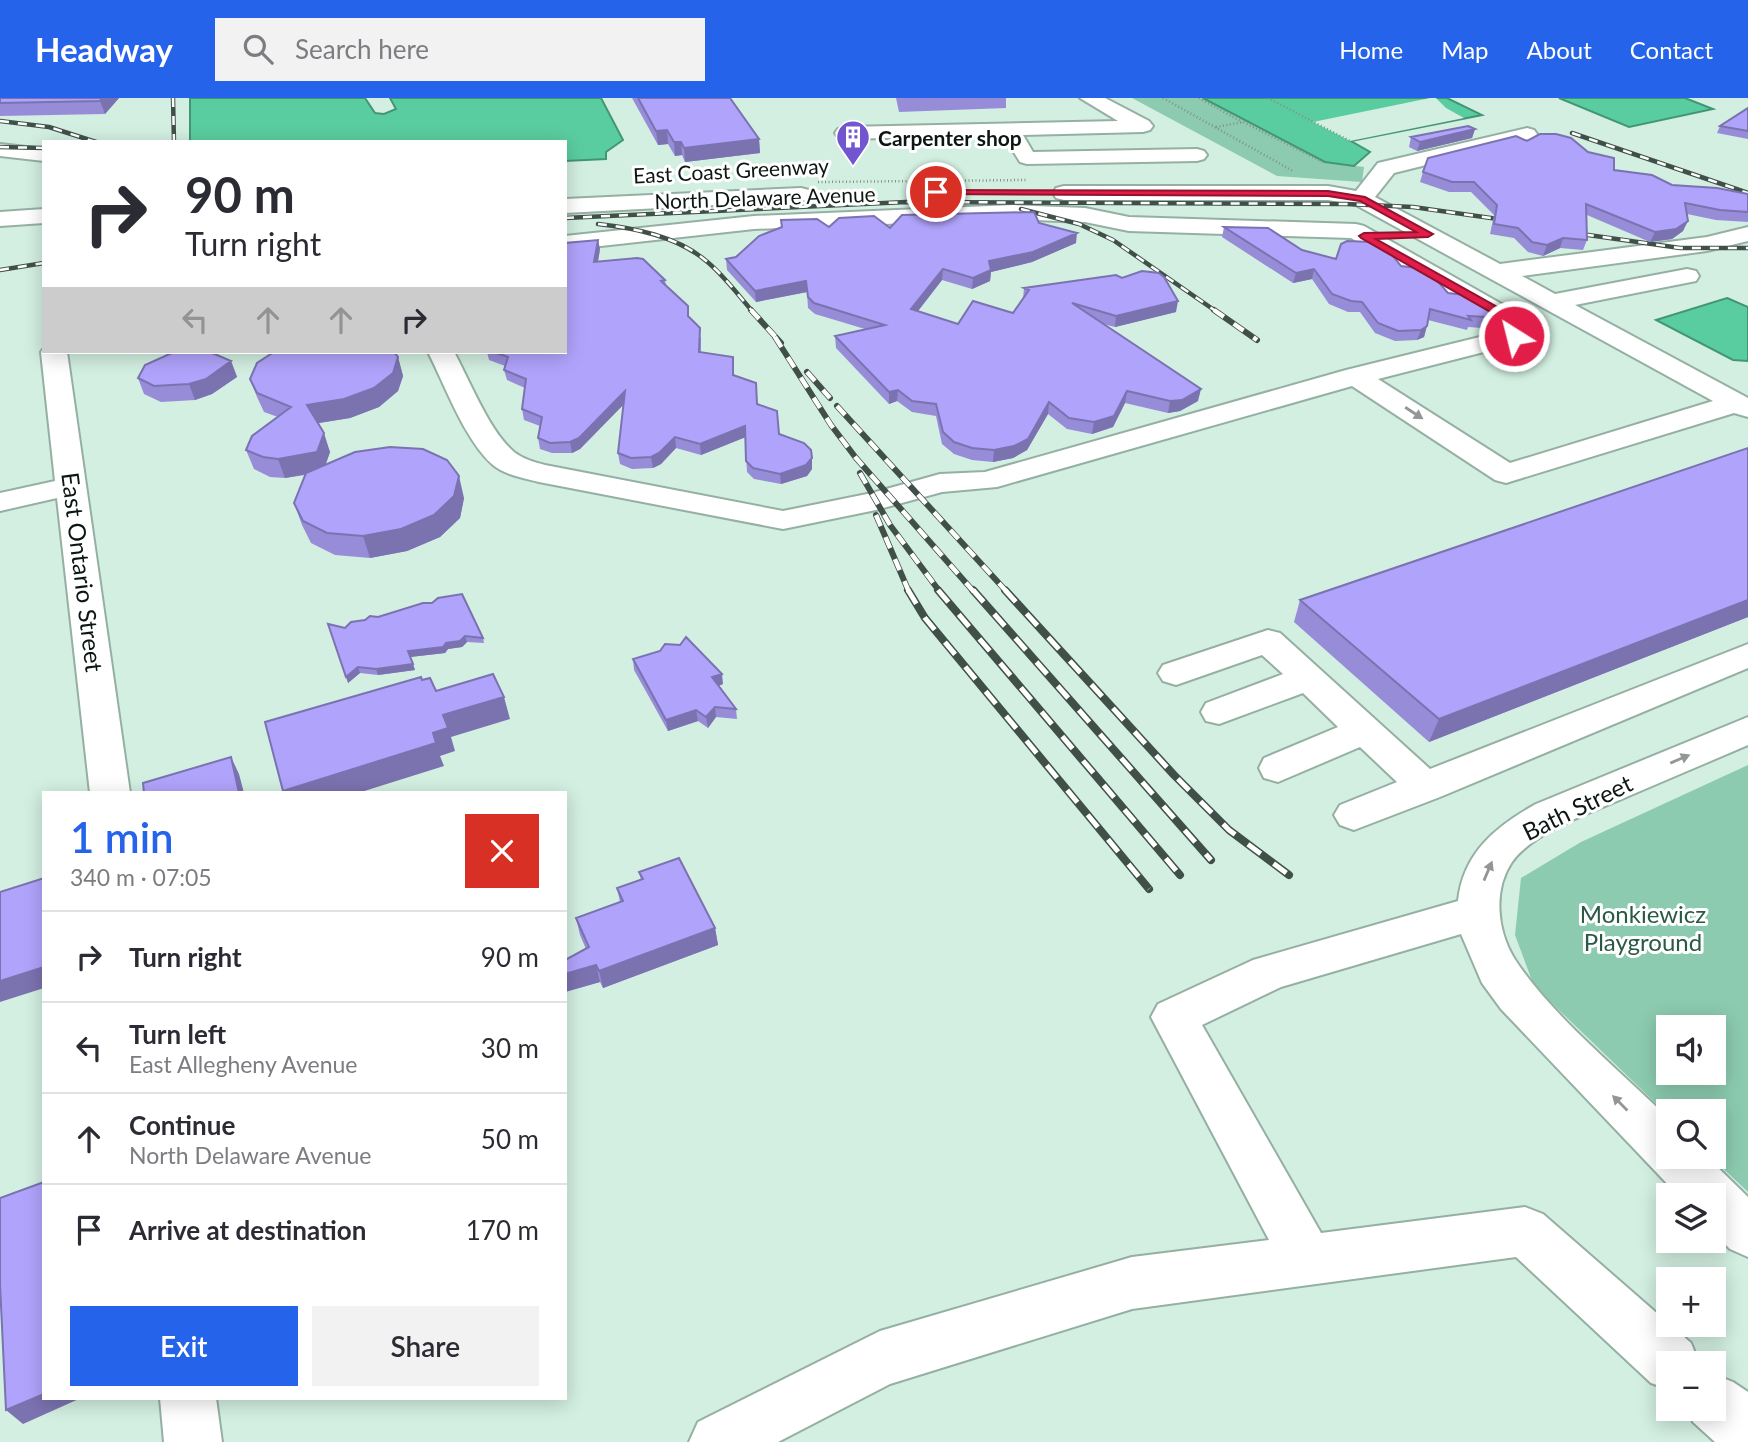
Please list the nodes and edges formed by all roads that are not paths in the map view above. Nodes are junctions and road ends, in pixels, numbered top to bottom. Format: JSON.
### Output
{"nodes":[{"id":1,"x":1090,"y":98,"type":"edge"},
{"id":2,"x":1143,"y":126,"type":"junction"},
{"id":3,"x":1009,"y":129,"type":"junction"},
{"id":4,"x":845,"y":133,"type":"dead end"},
{"id":5,"x":1527,"y":134,"type":"dead end"},
{"id":6,"x":0,"y":150,"type":"edge"},
{"id":7,"x":42,"y":155,"type":"edge"},
{"id":8,"x":1197,"y":155,"type":"junction"},
{"id":9,"x":1225,"y":178,"type":"junction"},
{"id":10,"x":820,"y":188,"type":"road end"},
{"id":11,"x":950,"y":192,"type":"dead end"},
{"id":12,"x":1353,"y":197,"type":"junction"},
{"id":13,"x":567,"y":206,"type":"edge"},
{"id":14,"x":42,"y":216,"type":"edge"},
{"id":15,"x":0,"y":219,"type":"edge"},
{"id":16,"x":42,"y":231,"type":"edge"},
{"id":17,"x":0,"y":232,"type":"edge"},
{"id":18,"x":1428,"y":234,"type":"junction"},
{"id":19,"x":1748,"y":234,"type":"edge"},
{"id":20,"x":1364,"y":236,"type":"junction"},
{"id":21,"x":567,"y":243,"type":"edge"},
{"id":22,"x":1498,"y":272,"type":"junction"},
{"id":23,"x":1687,"y":276,"type":"dead end"},
{"id":24,"x":1553,"y":302,"type":"junction"},
{"id":25,"x":54,"y":354,"type":"edge"},
{"id":26,"x":443,"y":354,"type":"edge"},
{"id":27,"x":1390,"y":368,"type":"junction"},
{"id":28,"x":1356,"y":376,"type":"junction"},
{"id":29,"x":1742,"y":406,"type":"edge"},
{"id":30,"x":1538,"y":464,"type":"junction"},
{"id":31,"x":72,"y":486,"type":"junction"},
{"id":32,"x":0,"y":502,"type":"edge"},
{"id":33,"x":1748,"y":655,"type":"edge"},
{"id":34,"x":1176,"y":673,"type":"dead end"},
{"id":35,"x":1308,"y":678,"type":"junction"},
{"id":36,"x":1219,"y":712,"type":"dead end"},
{"id":37,"x":1364,"y":730,"type":"junction"},
{"id":38,"x":1748,"y":730,"type":"edge"},
{"id":39,"x":1278,"y":768,"type":"dead end"},
{"id":40,"x":1426,"y":787,"type":"junction"},
{"id":41,"x":110,"y":791,"type":"edge"},
{"id":42,"x":1354,"y":816,"type":"dead end"},
{"id":43,"x":1478,"y":912,"type":"junction"},
{"id":44,"x":1656,"y":1139,"type":"edge"},
{"id":45,"x":1686,"y":1169,"type":"edge"},
{"id":46,"x":1700,"y":1183,"type":"edge"},
{"id":47,"x":1726,"y":1209,"type":"edge"},
{"id":48,"x":1748,"y":1231,"type":"edge"},
{"id":49,"x":1307,"y":1259,"type":"junction"},
{"id":50,"x":1658,"y":1351,"type":"edge"},
{"id":51,"x":188,"y":1400,"type":"edge"},
{"id":52,"x":1726,"y":1413,"type":"edge"},
{"id":53,"x":1748,"y":1421,"type":"edge"},
{"id":54,"x":193,"y":1442,"type":"edge"},
{"id":55,"x":718,"y":1442,"type":"edge"}],
"edges":[{"from":1,"to":2,"type":"street"},
{"from":2,"to":3,"type":"street"},
{"from":2,"to":8,"type":"street"},
{"from":3,"to":4,"type":"street"},
{"from":3,"to":8,"type":"street"},
{"from":5,"to":12,"type":"street"},
{"from":6,"to":7,"type":"street"},
{"from":8,"to":9,"type":"street"},
{"from":9,"to":11,"type":"street"},
{"from":9,"to":12,"type":"street"},
{"from":10,"to":13,"type":"street","name":"North Delaware Avenue"},
{"from":12,"to":18,"type":"street"},
{"from":14,"to":15,"type":"street"},
{"from":16,"to":17,"type":"street"},
{"from":18,"to":20,"type":"street"},
{"from":18,"to":22,"type":"street"},
{"from":19,"to":22,"type":"street"},
{"from":20,"to":21,"type":"street"},
{"from":20,"to":27,"type":"street"},
{"from":22,"to":24,"type":"street"},
{"from":23,"to":24,"type":"street"},
{"from":24,"to":29,"type":"street"},
{"from":25,"to":31,"type":"street","name":"East Ontario Street"},
{"from":26,"to":28,"type":"street"},
{"from":27,"to":28,"type":"street"},
{"from":27,"to":30,"type":"street"},
{"from":28,"to":30,"type":"street","one_way":true},
{"from":29,"to":30,"type":"street"},
{"from":31,"to":32,"type":"street"},
{"from":31,"to":41,"type":"street","name":"East Ontario Street"},
{"from":33,"to":40,"type":"street"},
{"from":34,"to":35,"type":"street"},
{"from":35,"to":36,"type":"street"},
{"from":35,"to":37,"type":"street"},
{"from":37,"to":39,"type":"street"},
{"from":37,"to":40,"type":"street"},
{"from":43,"to":38,"type":"street","name":"Bath Street","one_way":true},
{"from":40,"to":42,"type":"street"},
{"from":44,"to":43,"type":"street","name":"Bath Street","one_way":true},
{"from":43,"to":49,"type":"street"},
{"from":45,"to":46,"type":"street"},
{"from":47,"to":48,"type":"street"},
{"from":49,"to":50,"type":"street"},
{"from":49,"to":55,"type":"street"},
{"from":51,"to":54,"type":"street"},
{"from":52,"to":53,"type":"street"}]}
